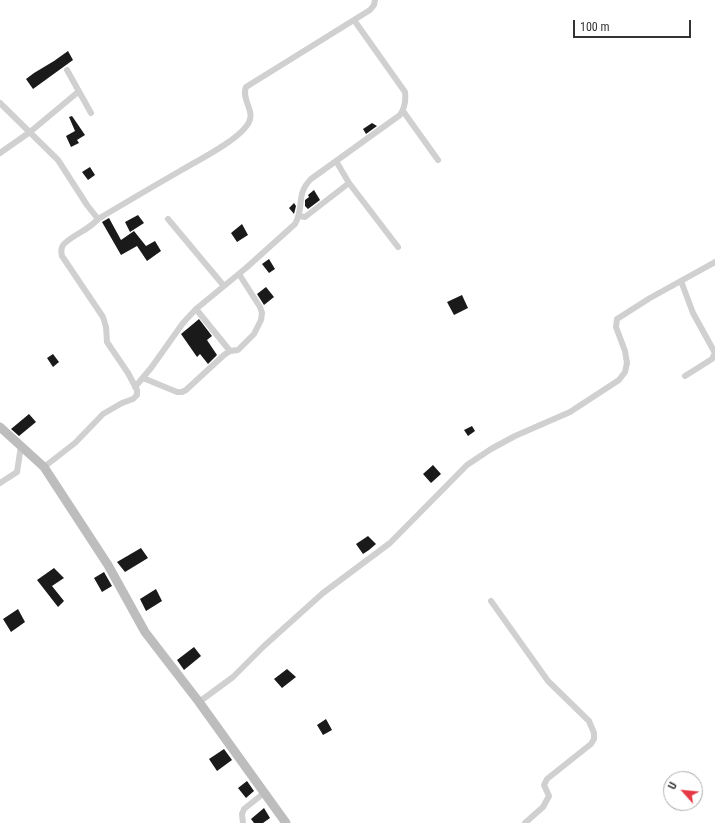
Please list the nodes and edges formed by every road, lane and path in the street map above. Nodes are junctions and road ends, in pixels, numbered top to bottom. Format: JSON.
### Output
{"nodes":[{"id":1,"x":375,"y":0,"type":"edge"},
{"id":2,"x":354,"y":20,"type":"junction"},
{"id":3,"x":67,"y":70,"type":"dead end"},
{"id":4,"x":78,"y":92,"type":"junction"},
{"id":5,"x":0,"y":103,"type":"edge"},
{"id":6,"x":403,"y":111,"type":"junction"},
{"id":7,"x":91,"y":113,"type":"dead end"},
{"id":8,"x":30,"y":132,"type":"junction"},
{"id":9,"x":0,"y":153,"type":"edge"},
{"id":10,"x":438,"y":160,"type":"dead end"},
{"id":11,"x":336,"y":161,"type":"junction"},
{"id":12,"x":349,"y":183,"type":"junction"},
{"id":13,"x":300,"y":216,"type":"junction"},
{"id":14,"x":98,"y":219,"type":"junction"},
{"id":15,"x":168,"y":219,"type":"dead end"},
{"id":16,"x":398,"y":247,"type":"dead end"},
{"id":17,"x":715,"y":262,"type":"edge"},
{"id":18,"x":239,"y":274,"type":"junction"},
{"id":19,"x":680,"y":282,"type":"junction"},
{"id":20,"x":224,"y":286,"type":"junction"},
{"id":21,"x":196,"y":309,"type":"junction"},
{"id":22,"x":230,"y":351,"type":"junction"},
{"id":23,"x":685,"y":376,"type":"dead end"},
{"id":24,"x":143,"y":378,"type":"junction"},
{"id":25,"x":135,"y":387,"type":"junction"},
{"id":26,"x":0,"y":427,"type":"edge"},
{"id":27,"x":21,"y":446,"type":"junction"},
{"id":28,"x":44,"y":467,"type":"junction"},
{"id":29,"x":0,"y":483,"type":"edge"},
{"id":30,"x":490,"y":601,"type":"dead end"},
{"id":31,"x":199,"y":702,"type":"junction"},
{"id":32,"x":264,"y":792,"type":"junction"},
{"id":33,"x":243,"y":823,"type":"edge"},
{"id":34,"x":286,"y":823,"type":"edge"},
{"id":35,"x":525,"y":823,"type":"edge"}],
"edges":[{"from":1,"to":2,"type":"street"},
{"from":2,"to":6,"type":"street"},
{"from":2,"to":14,"type":"street"},
{"from":3,"to":4,"type":"street"},
{"from":4,"to":7,"type":"street"},
{"from":4,"to":8,"type":"street"},
{"from":5,"to":8,"type":"street"},
{"from":6,"to":10,"type":"street"},
{"from":6,"to":11,"type":"street"},
{"from":8,"to":9,"type":"street"},
{"from":8,"to":14,"type":"street"},
{"from":11,"to":12,"type":"street"},
{"from":11,"to":13,"type":"street"},
{"from":12,"to":13,"type":"street"},
{"from":12,"to":16,"type":"street"},
{"from":13,"to":18,"type":"street"},
{"from":14,"to":25,"type":"street"},
{"from":15,"to":20,"type":"street"},
{"from":17,"to":19,"type":"street"},
{"from":18,"to":20,"type":"street"},
{"from":18,"to":22,"type":"street"},
{"from":19,"to":23,"type":"street"},
{"from":19,"to":31,"type":"street"},
{"from":20,"to":21,"type":"street"},
{"from":21,"to":22,"type":"street"},
{"from":21,"to":24,"type":"street"},
{"from":22,"to":24,"type":"street"},
{"from":24,"to":25,"type":"street"},
{"from":25,"to":28,"type":"street"},
{"from":26,"to":27,"type":"street"},
{"from":27,"to":28,"type":"street"},
{"from":27,"to":29,"type":"street"},
{"from":28,"to":31,"type":"street"},
{"from":30,"to":35,"type":"street"},
{"from":31,"to":32,"type":"street"},
{"from":32,"to":33,"type":"street"},
{"from":32,"to":34,"type":"street"}]}
